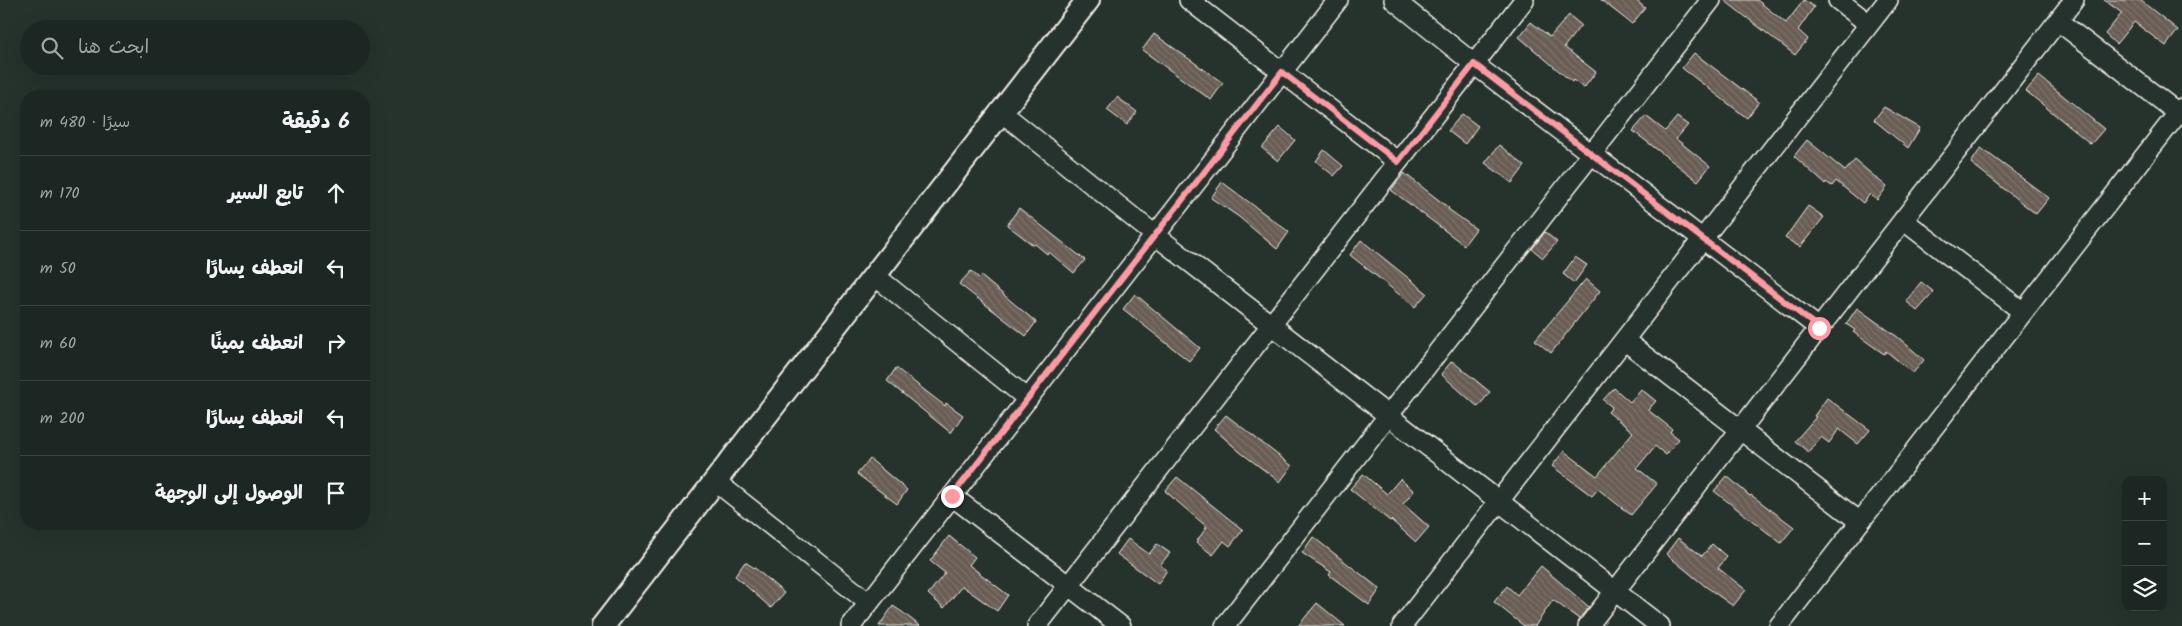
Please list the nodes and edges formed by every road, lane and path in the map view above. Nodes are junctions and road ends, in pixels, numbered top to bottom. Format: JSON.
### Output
{"nodes":[{"id":1,"x":1088,"y":0,"type":"edge"},
{"id":2,"x":1188,"y":0,"type":"edge"},
{"id":3,"x":1338,"y":0,"type":"edge"},
{"id":4,"x":1394,"y":0,"type":"edge"},
{"id":5,"x":1524,"y":0,"type":"edge"},
{"id":6,"x":1711,"y":0,"type":"edge"},
{"id":7,"x":1838,"y":0,"type":"edge"},
{"id":8,"x":1888,"y":0,"type":"edge"},
{"id":9,"x":2074,"y":0,"type":"edge"},
{"id":10,"x":2058,"y":21,"type":"junction"},
{"id":11,"x":1869,"y":24,"type":"junction"},
{"id":12,"x":1474,"y":64,"type":"junction"},
{"id":13,"x":1282,"y":72,"type":"junction"},
{"id":14,"x":2180,"y":110,"type":"edge"},
{"id":15,"x":1000,"y":111,"type":"junction"},
{"id":16,"x":1592,"y":154,"type":"junction"},
{"id":17,"x":1398,"y":162,"type":"junction"},
{"id":18,"x":1904,"y":220,"type":"junction"},
{"id":19,"x":1156,"y":235,"type":"junction"},
{"id":20,"x":1702,"y":239,"type":"junction"},
{"id":21,"x":874,"y":275,"type":"junction"},
{"id":22,"x":2023,"y":312,"type":"junction"},
{"id":23,"x":1271,"y":324,"type":"junction"},
{"id":24,"x":1819,"y":328,"type":"junction"},
{"id":25,"x":1624,"y":340,"type":"junction"},
{"id":26,"x":1028,"y":399,"type":"junction"},
{"id":27,"x":1389,"y":416,"type":"junction"},
{"id":28,"x":1740,"y":430,"type":"junction"},
{"id":29,"x":715,"y":481,"type":"junction"},
{"id":30,"x":952,"y":496,"type":"junction"},
{"id":31,"x":1499,"y":501,"type":"junction"},
{"id":32,"x":1860,"y":522,"type":"junction"},
{"id":33,"x":1068,"y":585,"type":"junction"},
{"id":34,"x":1615,"y":591,"type":"junction"},
{"id":35,"x":869,"y":604,"type":"junction"},
{"id":36,"x":603,"y":626,"type":"edge"},
{"id":37,"x":851,"y":626,"type":"edge"},
{"id":38,"x":1037,"y":626,"type":"edge"},
{"id":39,"x":1121,"y":626,"type":"edge"},
{"id":40,"x":1225,"y":626,"type":"edge"},
{"id":41,"x":1402,"y":626,"type":"edge"},
{"id":42,"x":1588,"y":626,"type":"edge"},
{"id":43,"x":1660,"y":626,"type":"edge"},
{"id":44,"x":1779,"y":626,"type":"edge"}],
"edges":[{"from":1,"to":15,"type":"street"},
{"from":2,"to":13,"type":"street"},
{"from":3,"to":13,"type":"street"},
{"from":4,"to":12,"type":"street"},
{"from":5,"to":12,"type":"street"},
{"from":6,"to":16,"type":"street"},
{"from":7,"to":11,"type":"street"},
{"from":8,"to":11,"type":"street"},
{"from":9,"to":10,"type":"street"},
{"from":10,"to":14,"type":"street"},
{"from":10,"to":18,"type":"street"},
{"from":11,"to":20,"type":"street"},
{"from":12,"to":16,"type":"street"},
{"from":12,"to":17,"type":"street"},
{"from":13,"to":17,"type":"street"},
{"from":13,"to":19,"type":"street"},
{"from":14,"to":22,"type":"street"},
{"from":15,"to":19,"type":"street"},
{"from":15,"to":21,"type":"street"},
{"from":16,"to":20,"type":"street"},
{"from":16,"to":27,"type":"street"},
{"from":17,"to":23,"type":"street"},
{"from":18,"to":22,"type":"street"},
{"from":18,"to":24,"type":"street"},
{"from":19,"to":23,"type":"street"},
{"from":19,"to":26,"type":"street"},
{"from":20,"to":24,"type":"street"},
{"from":20,"to":25,"type":"street"},
{"from":21,"to":26,"type":"street"},
{"from":21,"to":29,"type":"street"},
{"from":22,"to":32,"type":"street"},
{"from":23,"to":27,"type":"street"},
{"from":23,"to":33,"type":"street"},
{"from":24,"to":28,"type":"street"},
{"from":25,"to":28,"type":"street"},
{"from":25,"to":31,"type":"street"},
{"from":26,"to":30,"type":"street"},
{"from":27,"to":31,"type":"street"},
{"from":27,"to":40,"type":"street"},
{"from":28,"to":32,"type":"street"},
{"from":28,"to":34,"type":"street"},
{"from":29,"to":35,"type":"street"},
{"from":29,"to":36,"type":"street"},
{"from":30,"to":33,"type":"street"},
{"from":30,"to":35,"type":"street"},
{"from":31,"to":34,"type":"street"},
{"from":31,"to":41,"type":"street"},
{"from":32,"to":44,"type":"street"},
{"from":33,"to":38,"type":"street"},
{"from":33,"to":39,"type":"street"},
{"from":34,"to":42,"type":"street"},
{"from":34,"to":43,"type":"street"},
{"from":35,"to":37,"type":"street"}]}
